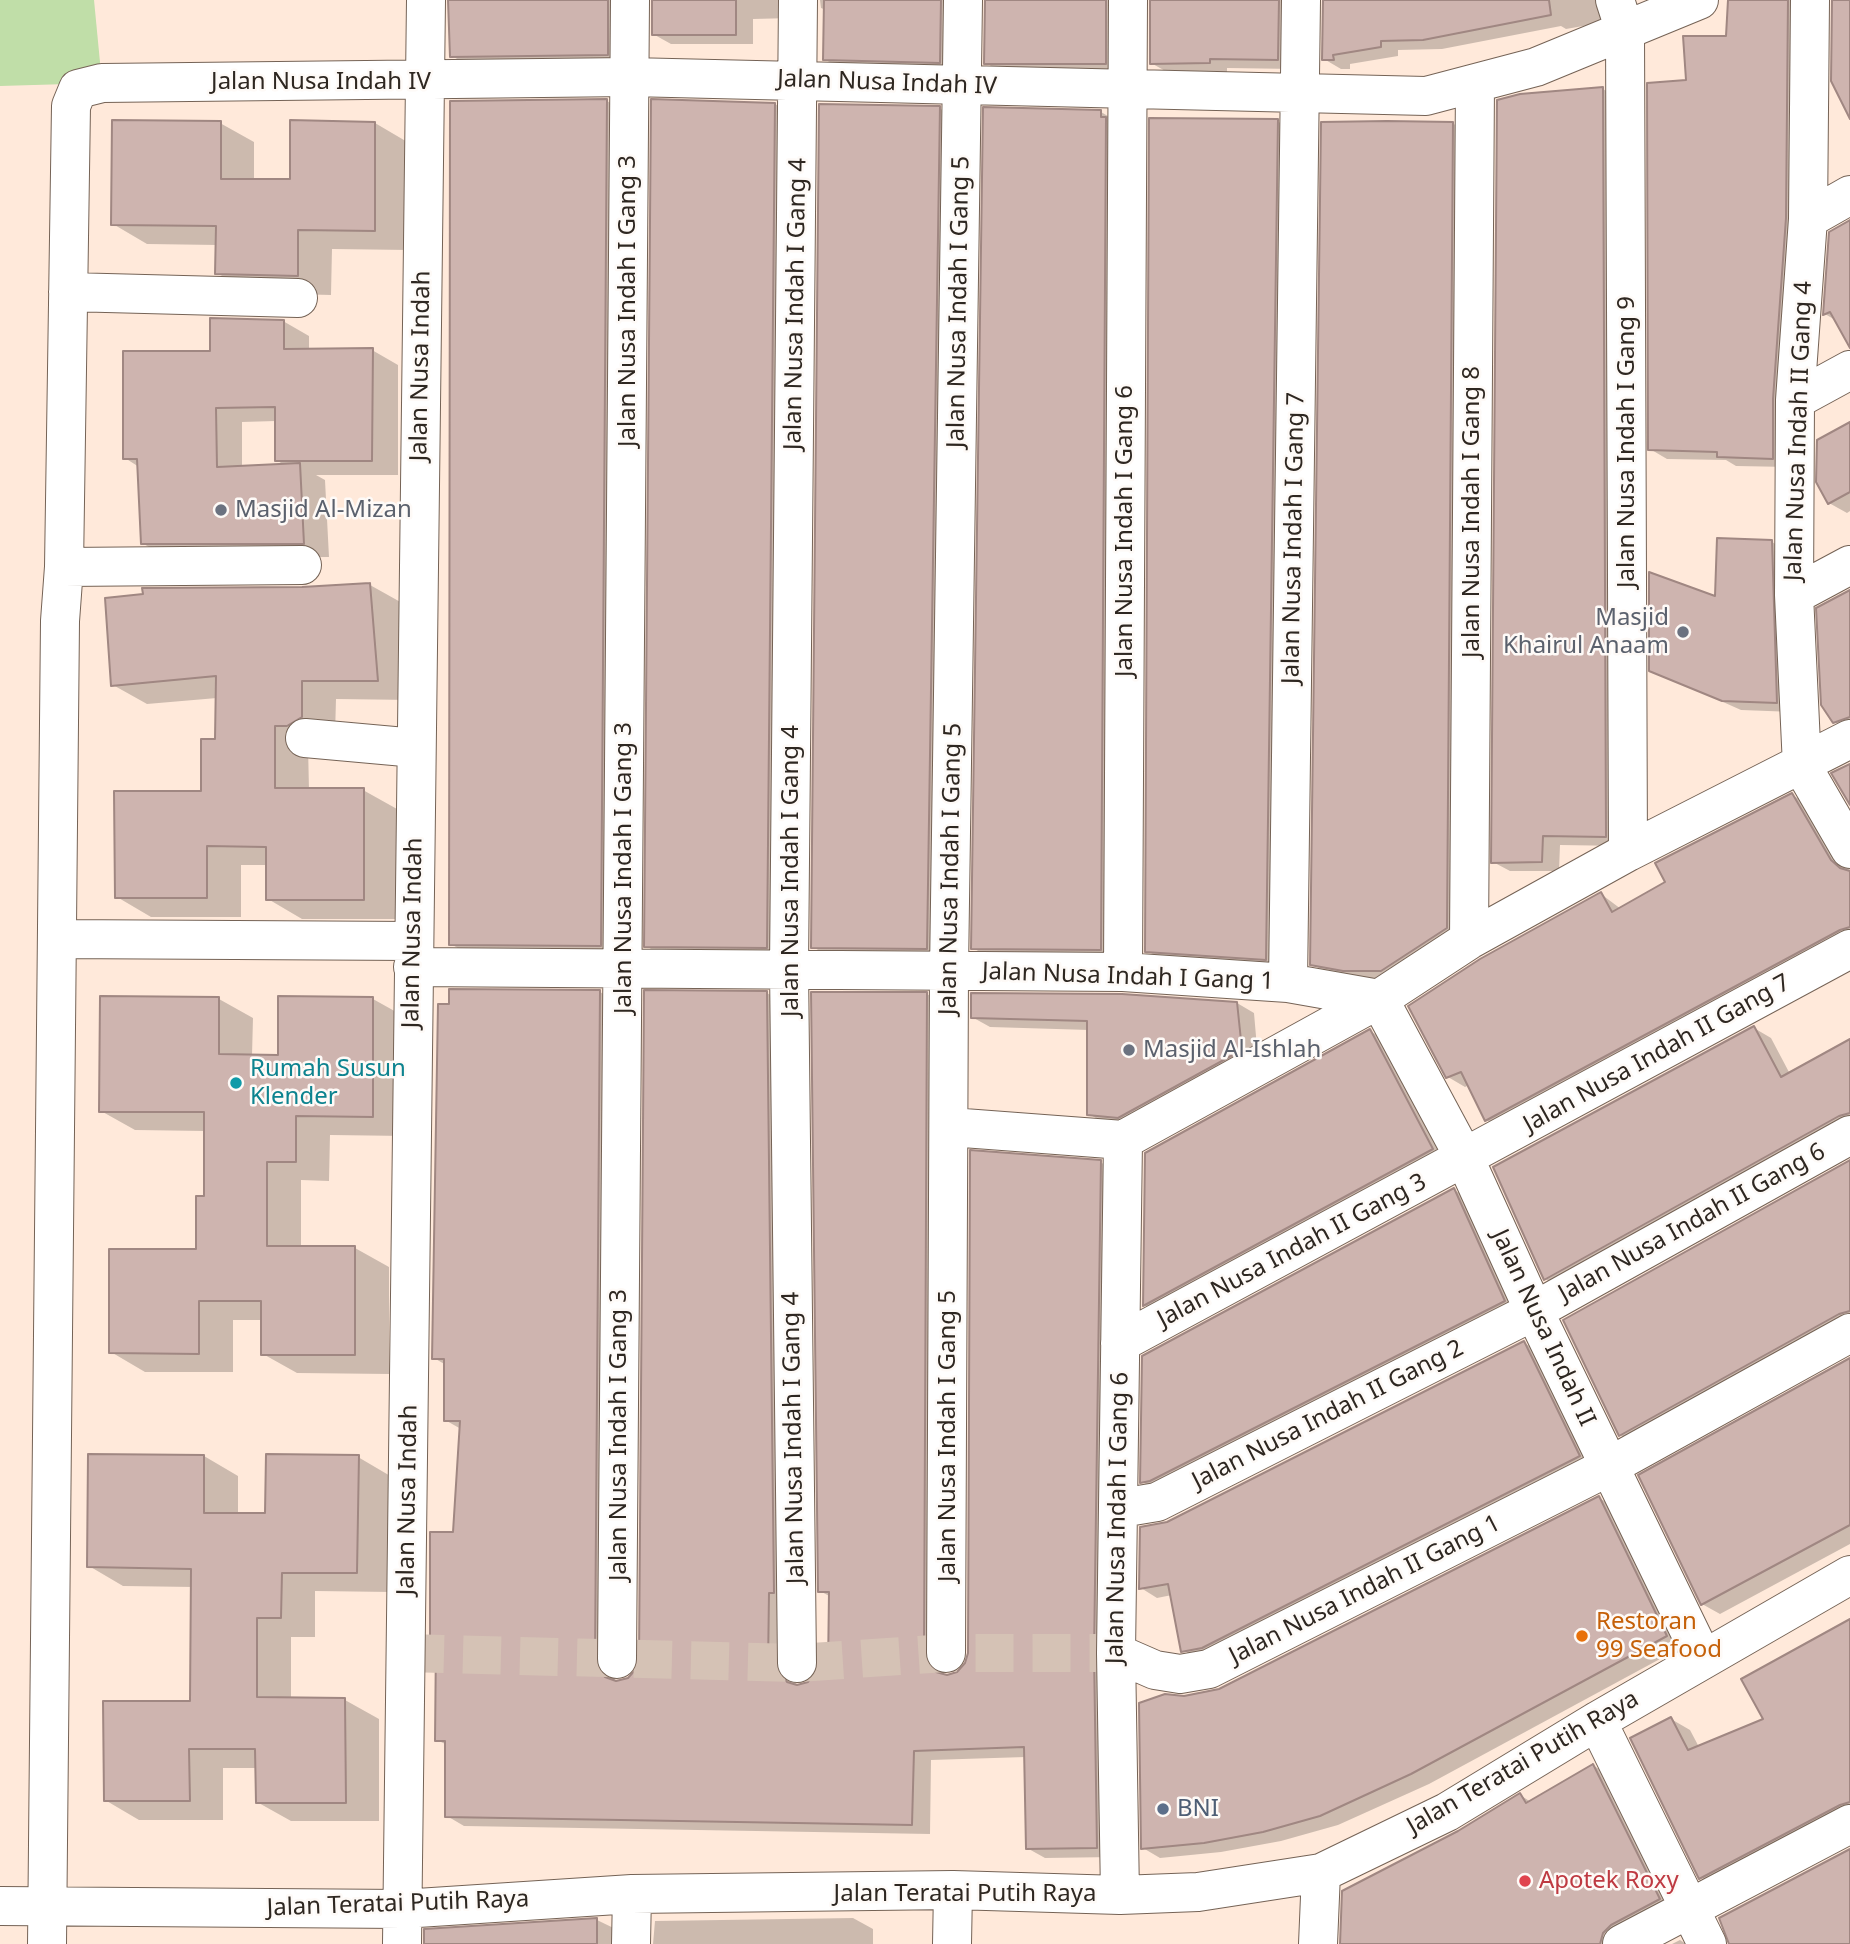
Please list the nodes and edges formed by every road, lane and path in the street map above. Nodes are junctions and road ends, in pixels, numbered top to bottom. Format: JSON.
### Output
{"nodes":[{"id":1,"x":426,"y":0,"type":"edge"},
{"id":2,"x":630,"y":0,"type":"edge"},
{"id":3,"x":798,"y":0,"type":"edge"},
{"id":4,"x":962,"y":0,"type":"edge"},
{"id":5,"x":1128,"y":0,"type":"edge"},
{"id":6,"x":1301,"y":0,"type":"edge"},
{"id":7,"x":1699,"y":0,"type":"edge"},
{"id":8,"x":1810,"y":0,"type":"edge"},
{"id":9,"x":1620,"y":16,"type":"edge"},
{"id":10,"x":630,"y":77,"type":"junction"},
{"id":11,"x":798,"y":80,"type":"junction"},
{"id":12,"x":426,"y":81,"type":"junction"},
{"id":13,"x":1475,"y":85,"type":"junction"},
{"id":14,"x":962,"y":86,"type":"junction"},
{"id":15,"x":1127,"y":90,"type":"junction"},
{"id":16,"x":1300,"y":94,"type":"junction"},
{"id":17,"x":1850,"y":195,"type":"edge"},
{"id":18,"x":1808,"y":219,"type":"junction"},
{"id":19,"x":68,"y":292,"type":"junction"},
{"id":20,"x":298,"y":298,"type":"dead end"},
{"id":21,"x":1850,"y":370,"type":"edge"},
{"id":22,"x":1795,"y":400,"type":"junction"},
{"id":23,"x":302,"y":565,"type":"dead end"},
{"id":24,"x":1850,"y":565,"type":"edge"},
{"id":25,"x":64,"y":567,"type":"junction"},
{"id":26,"x":1794,"y":594,"type":"junction"},
{"id":27,"x":305,"y":738,"type":"dead end"},
{"id":28,"x":1850,"y":739,"type":"edge"},
{"id":29,"x":416,"y":748,"type":"junction"},
{"id":30,"x":1802,"y":766,"type":"junction"},
{"id":31,"x":1850,"y":849,"type":"edge"},
{"id":32,"x":1628,"y":852,"type":"junction"},
{"id":33,"x":57,"y":939,"type":"junction"},
{"id":34,"x":1469,"y":940,"type":"junction"},
{"id":35,"x":1850,"y":949,"type":"edge"},
{"id":36,"x":413,"y":954,"type":"junction"},
{"id":37,"x":623,"y":968,"type":"junction"},
{"id":38,"x":789,"y":968,"type":"junction"},
{"id":39,"x":949,"y":971,"type":"junction"},
{"id":40,"x":1123,"y":972,"type":"junction"},
{"id":41,"x":1287,"y":983,"type":"junction"},
{"id":42,"x":1379,"y":999,"type":"junction"},
{"id":43,"x":950,"y":1127,"type":"junction"},
{"id":44,"x":1850,"y":1135,"type":"edge"},
{"id":45,"x":1123,"y":1140,"type":"junction"},
{"id":46,"x":1465,"y":1159,"type":"junction"},
{"id":47,"x":1534,"y":1311,"type":"junction"},
{"id":48,"x":1850,"y":1333,"type":"edge"},
{"id":49,"x":1120,"y":1343,"type":"junction"},
{"id":50,"x":1608,"y":1467,"type":"junction"},
{"id":51,"x":1119,"y":1502,"type":"junction"},
{"id":52,"x":1850,"y":1575,"type":"edge"},
{"id":53,"x":946,"y":1653,"type":"dead end"},
{"id":54,"x":1115,"y":1653,"type":"junction"},
{"id":55,"x":617,"y":1659,"type":"dead end"},
{"id":56,"x":1703,"y":1659,"type":"junction"},
{"id":57,"x":797,"y":1663,"type":"dead end"},
{"id":58,"x":1597,"y":1721,"type":"junction"},
{"id":59,"x":1850,"y":1824,"type":"edge"},
{"id":60,"x":1321,"y":1873,"type":"junction"},
{"id":61,"x":953,"y":1889,"type":"junction"},
{"id":62,"x":632,"y":1894,"type":"junction"},
{"id":63,"x":1120,"y":1895,"type":"junction"},
{"id":64,"x":22,"y":1906,"type":"edge"},
{"id":65,"x":1688,"y":1908,"type":"junction"},
{"id":66,"x":402,"y":1926,"type":"edge"},
{"id":67,"x":47,"y":1944,"type":"edge"},
{"id":68,"x":631,"y":1944,"type":"edge"},
{"id":69,"x":951,"y":1944,"type":"edge"},
{"id":70,"x":1318,"y":1944,"type":"edge"},
{"id":71,"x":1622,"y":1944,"type":"edge"},
{"id":72,"x":1707,"y":1944,"type":"edge"}],
"edges":[{"from":1,"to":12,"type":"street","name":"Jalan Nusa Indah"},
{"from":2,"to":10,"type":"street","name":"Jalan Nusa Indah I Gang 3"},
{"from":3,"to":11,"type":"street","name":"Jalan Nusa Indah I Gang 4"},
{"from":4,"to":14,"type":"street","name":"Jalan Nusa Indah I Gang 5"},
{"from":5,"to":15,"type":"street","name":"Jalan Nusa Indah I Gang 6"},
{"from":6,"to":16,"type":"street","name":"Jalan Nusa Indah I Gang 7"},
{"from":7,"to":9,"type":"street","name":"Jalan Nusa Indah IV"},
{"from":8,"to":18,"type":"street","name":"Jalan Nusa Indah II Gang 4"},
{"from":9,"to":13,"type":"street","name":"Jalan Nusa Indah IV"},
{"from":9,"to":32,"type":"street","name":"Jalan Nusa Indah I Gang 9"},
{"from":10,"to":11,"type":"street","name":"Jalan Nusa Indah IV"},
{"from":10,"to":12,"type":"street","name":"Jalan Nusa Indah IV"},
{"from":10,"to":37,"type":"street","name":"Jalan Nusa Indah I Gang 3"},
{"from":11,"to":14,"type":"street","name":"Jalan Nusa Indah IV"},
{"from":11,"to":38,"type":"street","name":"Jalan Nusa Indah I Gang 4"},
{"from":12,"to":19,"type":"street","name":"Jalan Nusa Indah IV"},
{"from":12,"to":29,"type":"street","name":"Jalan Nusa Indah"},
{"from":13,"to":16,"type":"street","name":"Jalan Nusa Indah IV"},
{"from":13,"to":34,"type":"street","name":"Jalan Nusa Indah I Gang 8"},
{"from":14,"to":15,"type":"street","name":"Jalan Nusa Indah IV"},
{"from":14,"to":39,"type":"street","name":"Jalan Nusa Indah I Gang 5"},
{"from":15,"to":16,"type":"street","name":"Jalan Nusa Indah IV"},
{"from":15,"to":40,"type":"street","name":"Jalan Nusa Indah I Gang 6"},
{"from":16,"to":41,"type":"street","name":"Jalan Nusa Indah I Gang 7"},
{"from":17,"to":18,"type":"street"},
{"from":18,"to":22,"type":"street","name":"Jalan Nusa Indah II Gang 4"},
{"from":19,"to":20,"type":"street"},
{"from":19,"to":25,"type":"street"},
{"from":21,"to":22,"type":"street"},
{"from":22,"to":26,"type":"street","name":"Jalan Nusa Indah II Gang 4"},
{"from":23,"to":25,"type":"street"},
{"from":24,"to":26,"type":"street"},
{"from":25,"to":33,"type":"street"},
{"from":26,"to":30,"type":"street","name":"Jalan Nusa Indah II Gang 4"},
{"from":27,"to":29,"type":"street"},
{"from":28,"to":30,"type":"street"},
{"from":29,"to":36,"type":"street","name":"Jalan Nusa Indah"},
{"from":30,"to":31,"type":"street","name":"Jalan Nusa Indah II Gang 4"},
{"from":30,"to":32,"type":"street"},
{"from":32,"to":34,"type":"street"},
{"from":33,"to":36,"type":"street","name":"Jalan Nusa Indah I Gang 1"},
{"from":33,"to":64,"type":"street"},
{"from":34,"to":42,"type":"street"},
{"from":35,"to":46,"type":"street","name":"Jalan Nusa Indah II Gang 7"},
{"from":36,"to":37,"type":"street","name":"Jalan Nusa Indah I Gang 1"},
{"from":36,"to":66,"type":"street","name":"Jalan Nusa Indah"},
{"from":37,"to":38,"type":"street","name":"Jalan Nusa Indah I Gang 1"},
{"from":37,"to":55,"type":"street","name":"Jalan Nusa Indah I Gang 3"},
{"from":38,"to":39,"type":"street","name":"Jalan Nusa Indah I Gang 1"},
{"from":38,"to":57,"type":"street","name":"Jalan Nusa Indah I Gang 4"},
{"from":39,"to":40,"type":"street","name":"Jalan Nusa Indah I Gang 1"},
{"from":39,"to":43,"type":"street","name":"Jalan Nusa Indah I Gang 5"},
{"from":40,"to":41,"type":"street","name":"Jalan Nusa Indah I Gang 1"},
{"from":41,"to":42,"type":"street","name":"Jalan Nusa Indah I Gang 1"},
{"from":42,"to":45,"type":"street"},
{"from":42,"to":46,"type":"street","name":"Jalan Nusa Indah II"},
{"from":43,"to":45,"type":"street"},
{"from":43,"to":53,"type":"street","name":"Jalan Nusa Indah I Gang 5"},
{"from":44,"to":47,"type":"street","name":"Jalan Nusa Indah II Gang 6"},
{"from":45,"to":49,"type":"street","name":"Jalan Nusa Indah I Gang 6"},
{"from":46,"to":47,"type":"street","name":"Jalan Nusa Indah II"},
{"from":46,"to":49,"type":"street","name":"Jalan Nusa Indah II Gang 3"},
{"from":47,"to":50,"type":"street","name":"Jalan Nusa Indah II"},
{"from":47,"to":51,"type":"street","name":"Jalan Nusa Indah II Gang 2"},
{"from":48,"to":50,"type":"street","name":"Jalan Nusa Indah II Gang 1"},
{"from":49,"to":51,"type":"street","name":"Jalan Nusa Indah I Gang 6"},
{"from":50,"to":54,"type":"street","name":"Jalan Nusa Indah II Gang 1"},
{"from":50,"to":56,"type":"street","name":"Jalan Nusa Indah II"},
{"from":51,"to":54,"type":"street","name":"Jalan Nusa Indah I Gang 6"},
{"from":52,"to":56,"type":"street","name":"Jalan Teratai Putih Raya"},
{"from":54,"to":63,"type":"street","name":"Jalan Nusa Indah I Gang 6"},
{"from":56,"to":58,"type":"street","name":"Jalan Teratai Putih Raya"},
{"from":58,"to":60,"type":"street","name":"Jalan Teratai Putih Raya"},
{"from":58,"to":65,"type":"street"},
{"from":59,"to":65,"type":"street"},
{"from":60,"to":63,"type":"street","name":"Jalan Teratai Putih Raya"},
{"from":60,"to":70,"type":"street"},
{"from":61,"to":62,"type":"street","name":"Jalan Teratai Putih Raya"},
{"from":61,"to":63,"type":"street","name":"Jalan Teratai Putih Raya"},
{"from":61,"to":69,"type":"street"},
{"from":62,"to":66,"type":"street","name":"Jalan Teratai Putih Raya"},
{"from":62,"to":68,"type":"street"},
{"from":64,"to":66,"type":"street","name":"Jalan Teratai Putih Raya"},
{"from":64,"to":67,"type":"street"},
{"from":65,"to":71,"type":"street"},
{"from":65,"to":72,"type":"street"}]}
